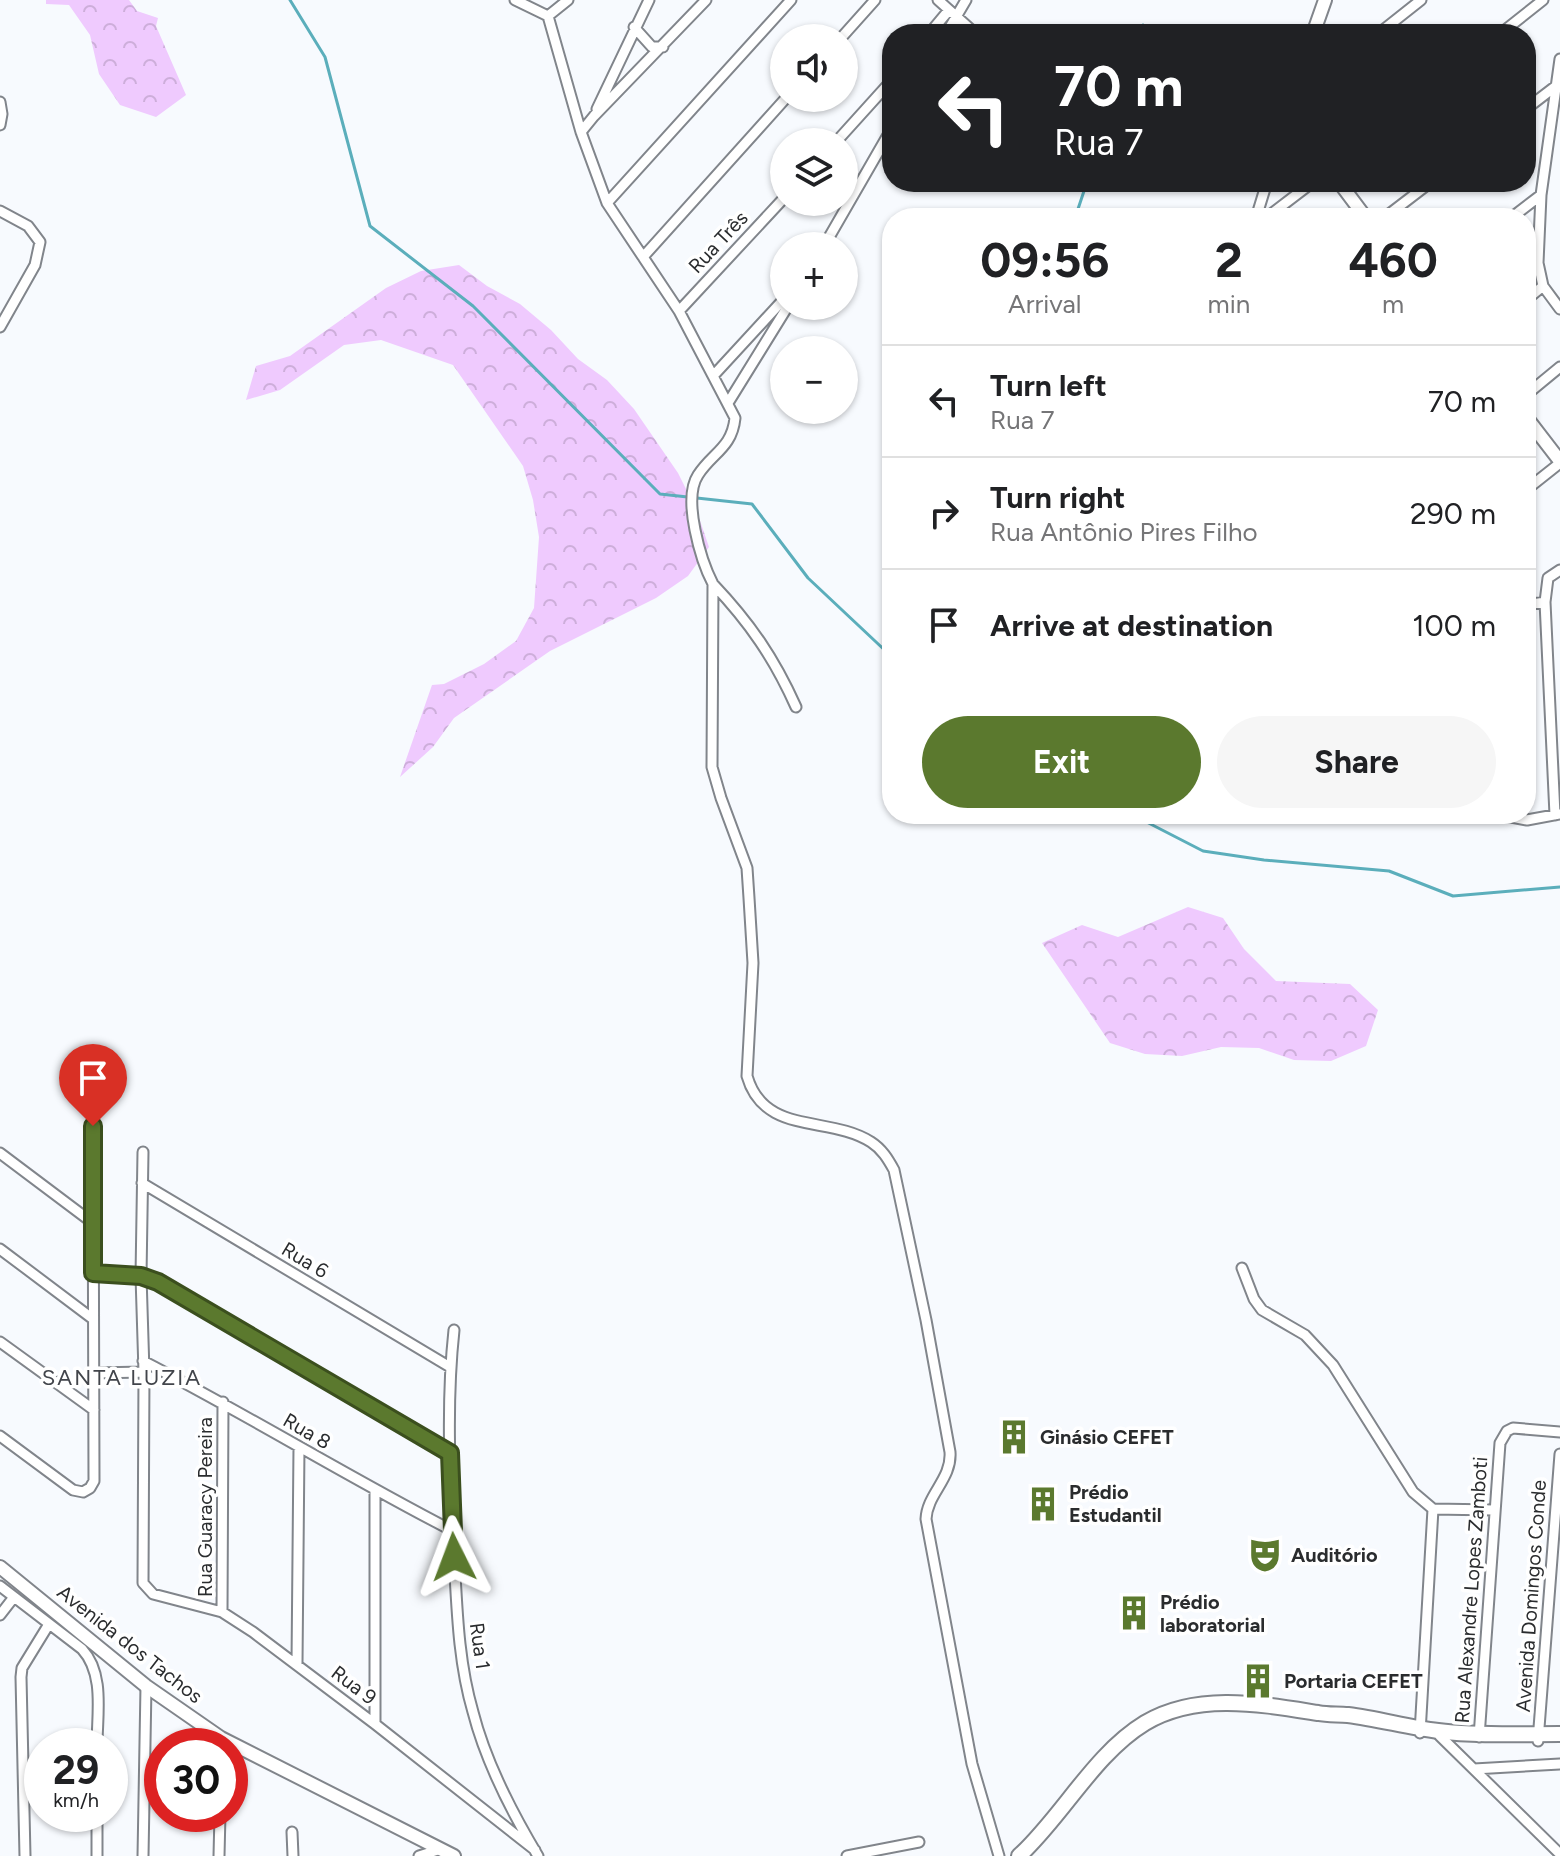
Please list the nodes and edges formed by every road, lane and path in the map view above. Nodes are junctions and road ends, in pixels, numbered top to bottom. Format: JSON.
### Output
{"nodes":[{"id":1,"x":515,"y":0,"type":"edge"},
{"id":2,"x":568,"y":0,"type":"edge"},
{"id":3,"x":649,"y":0,"type":"edge"},
{"id":4,"x":706,"y":0,"type":"edge"},
{"id":5,"x":791,"y":0,"type":"edge"},
{"id":6,"x":875,"y":0,"type":"edge"},
{"id":7,"x":938,"y":0,"type":"edge"},
{"id":8,"x":966,"y":0,"type":"edge"},
{"id":9,"x":1325,"y":0,"type":"edge"},
{"id":10,"x":1421,"y":0,"type":"edge"},
{"id":11,"x":1543,"y":0,"type":"edge"},
{"id":12,"x":952,"y":13,"type":"junction"},
{"id":13,"x":548,"y":16,"type":"junction"},
{"id":14,"x":854,"y":24,"type":"edge"},
{"id":15,"x":940,"y":24,"type":"edge"},
{"id":16,"x":949,"y":24,"type":"edge"},
{"id":17,"x":965,"y":24,"type":"edge"},
{"id":18,"x":1317,"y":24,"type":"edge"},
{"id":19,"x":1391,"y":24,"type":"edge"},
{"id":20,"x":1513,"y":24,"type":"edge"},
{"id":21,"x":634,"y":27,"type":"junction"},
{"id":22,"x":663,"y":47,"type":"junction"},
{"id":23,"x":1560,"y":59,"type":"edge"},
{"id":24,"x":1556,"y":86,"type":"junction"},
{"id":25,"x":882,"y":98,"type":"edge"},
{"id":26,"x":1536,"y":101,"type":"edge"},
{"id":27,"x":0,"y":102,"type":"edge"},
{"id":28,"x":773,"y":112,"type":"edge"},
{"id":29,"x":594,"y":116,"type":"junction"},
{"id":30,"x":0,"y":125,"type":"edge"},
{"id":31,"x":851,"y":128,"type":"edge"},
{"id":32,"x":581,"y":132,"type":"junction"},
{"id":33,"x":882,"y":145,"type":"edge"},
{"id":34,"x":1300,"y":192,"type":"edge"},
{"id":35,"x":1418,"y":192,"type":"edge"},
{"id":36,"x":1541,"y":195,"type":"junction"},
{"id":37,"x":607,"y":203,"type":"junction"},
{"id":38,"x":1279,"y":208,"type":"edge"},
{"id":39,"x":1397,"y":208,"type":"edge"},
{"id":40,"x":1524,"y":208,"type":"edge"},
{"id":41,"x":0,"y":211,"type":"edge"},
{"id":42,"x":770,"y":213,"type":"edge"},
{"id":43,"x":832,"y":232,"type":"edge"},
{"id":44,"x":643,"y":257,"type":"junction"},
{"id":45,"x":1543,"y":286,"type":"junction"},
{"id":46,"x":1536,"y":292,"type":"edge"},
{"id":47,"x":1560,"y":309,"type":"edge"},
{"id":48,"x":679,"y":311,"type":"junction"},
{"id":49,"x":770,"y":314,"type":"edge"},
{"id":50,"x":779,"y":320,"type":"edge"},
{"id":51,"x":0,"y":327,"type":"edge"},
{"id":52,"x":1560,"y":367,"type":"edge"},
{"id":53,"x":713,"y":376,"type":"junction"},
{"id":54,"x":1536,"y":387,"type":"edge"},
{"id":55,"x":728,"y":403,"type":"junction"},
{"id":56,"x":1536,"y":430,"type":"edge"},
{"id":57,"x":1560,"y":462,"type":"edge"},
{"id":58,"x":1536,"y":482,"type":"edge"},
{"id":59,"x":1560,"y":570,"type":"edge"},
{"id":60,"x":713,"y":584,"type":"junction"},
{"id":61,"x":1545,"y":602,"type":"junction"},
{"id":62,"x":1536,"y":603,"type":"edge"},
{"id":63,"x":796,"y":707,"type":"dead end"},
{"id":64,"x":1558,"y":815,"type":"edge"},
{"id":65,"x":1536,"y":819,"type":"edge"},
{"id":66,"x":93,"y":1126,"type":"dead end"},
{"id":67,"x":143,"y":1152,"type":"dead end"},
{"id":68,"x":0,"y":1153,"type":"edge"},
{"id":69,"x":142,"y":1183,"type":"junction"},
{"id":70,"x":93,"y":1223,"type":"junction"},
{"id":71,"x":0,"y":1249,"type":"edge"},
{"id":72,"x":1242,"y":1268,"type":"dead end"},
{"id":73,"x":93,"y":1273,"type":"junction"},
{"id":74,"x":141,"y":1276,"type":"junction"},
{"id":75,"x":93,"y":1319,"type":"junction"},
{"id":76,"x":454,"y":1330,"type":"dead end"},
{"id":77,"x":0,"y":1342,"type":"edge"},
{"id":78,"x":144,"y":1366,"type":"junction"},
{"id":79,"x":450,"y":1367,"type":"junction"},
{"id":80,"x":94,"y":1373,"type":"junction"},
{"id":81,"x":223,"y":1402,"type":"junction"},
{"id":82,"x":94,"y":1410,"type":"junction"},
{"id":83,"x":1560,"y":1432,"type":"edge"},
{"id":84,"x":0,"y":1436,"type":"edge"},
{"id":85,"x":299,"y":1447,"type":"junction"},
{"id":86,"x":450,"y":1453,"type":"junction"},
{"id":87,"x":1560,"y":1454,"type":"edge"},
{"id":88,"x":375,"y":1491,"type":"junction"},
{"id":89,"x":1433,"y":1509,"type":"junction"},
{"id":90,"x":1494,"y":1510,"type":"junction"},
{"id":91,"x":453,"y":1531,"type":"junction"},
{"id":92,"x":0,"y":1567,"type":"edge"},
{"id":93,"x":0,"y":1586,"type":"edge"},
{"id":94,"x":14,"y":1597,"type":"junction"},
{"id":95,"x":222,"y":1612,"type":"junction"},
{"id":96,"x":0,"y":1615,"type":"edge"},
{"id":97,"x":49,"y":1624,"type":"junction"},
{"id":98,"x":297,"y":1664,"type":"junction"},
{"id":99,"x":146,"y":1686,"type":"junction"},
{"id":100,"x":375,"y":1724,"type":"junction"},
{"id":101,"x":97,"y":1728,"type":"edge"},
{"id":102,"x":202,"y":1728,"type":"edge"},
{"id":103,"x":1420,"y":1730,"type":"junction"},
{"id":104,"x":1440,"y":1734,"type":"junction"},
{"id":105,"x":1560,"y":1734,"type":"edge"},
{"id":106,"x":1479,"y":1737,"type":"junction"},
{"id":107,"x":1538,"y":1738,"type":"junction"},
{"id":108,"x":1560,"y":1741,"type":"edge"},
{"id":109,"x":248,"y":1755,"type":"edge"},
{"id":110,"x":1560,"y":1764,"type":"edge"},
{"id":111,"x":1474,"y":1769,"type":"junction"},
{"id":112,"x":97,"y":1832,"type":"edge"},
{"id":113,"x":220,"y":1832,"type":"edge"},
{"id":114,"x":292,"y":1832,"type":"dead end"},
{"id":115,"x":919,"y":1842,"type":"dead end"},
{"id":116,"x":441,"y":1849,"type":"junction"},
{"id":117,"x":1558,"y":1850,"type":"edge"},
{"id":118,"x":536,"y":1853,"type":"edge"},
{"id":119,"x":25,"y":1856,"type":"edge"},
{"id":120,"x":97,"y":1856,"type":"edge"},
{"id":121,"x":143,"y":1856,"type":"edge"},
{"id":122,"x":219,"y":1856,"type":"edge"},
{"id":123,"x":293,"y":1856,"type":"edge"},
{"id":124,"x":419,"y":1856,"type":"edge"},
{"id":125,"x":454,"y":1856,"type":"edge"},
{"id":126,"x":847,"y":1856,"type":"edge"},
{"id":127,"x":999,"y":1856,"type":"edge"},
{"id":128,"x":1019,"y":1856,"type":"edge"}],
"edges":[{"from":1,"to":13,"type":"street"},
{"from":2,"to":13,"type":"street"},
{"from":3,"to":21,"type":"street"},
{"from":4,"to":22,"type":"street"},
{"from":5,"to":37,"type":"street"},
{"from":6,"to":14,"type":"street"},
{"from":7,"to":12,"type":"street"},
{"from":8,"to":12,"type":"street"},
{"from":9,"to":18,"type":"street"},
{"from":10,"to":19,"type":"street"},
{"from":11,"to":20,"type":"street"},
{"from":12,"to":15,"type":"street"},
{"from":12,"to":16,"type":"street"},
{"from":12,"to":17,"type":"street"},
{"from":13,"to":32,"type":"street"},
{"from":21,"to":22,"type":"street"},
{"from":21,"to":29,"type":"street"},
{"from":22,"to":29,"type":"street"},
{"from":23,"to":24,"type":"street"},
{"from":24,"to":26,"type":"street"},
{"from":24,"to":36,"type":"street"},
{"from":25,"to":31,"type":"street"},
{"from":27,"to":30,"type":"street"},
{"from":28,"to":44,"type":"street"},
{"from":29,"to":32,"type":"street"},
{"from":32,"to":37,"type":"street"},
{"from":33,"to":43,"type":"street"},
{"from":34,"to":38,"type":"street"},
{"from":35,"to":39,"type":"street"},
{"from":36,"to":40,"type":"street"},
{"from":36,"to":45,"type":"street"},
{"from":37,"to":44,"type":"street"},
{"from":41,"to":51,"type":"street"},
{"from":42,"to":48,"type":"street","name":"Rua Três"},
{"from":44,"to":48,"type":"street"},
{"from":45,"to":46,"type":"street"},
{"from":45,"to":47,"type":"street"},
{"from":48,"to":53,"type":"street"},
{"from":49,"to":53,"type":"street"},
{"from":50,"to":55,"type":"street"},
{"from":52,"to":54,"type":"street"},
{"from":53,"to":55,"type":"street"},
{"from":55,"to":60,"type":"street"},
{"from":56,"to":57,"type":"street"},
{"from":57,"to":58,"type":"street"},
{"from":59,"to":61,"type":"street"},
{"from":60,"to":63,"type":"street"},
{"from":60,"to":127,"type":"street"},
{"from":61,"to":62,"type":"street"},
{"from":61,"to":64,"type":"street"},
{"from":64,"to":65,"type":"street"},
{"from":66,"to":70,"type":"street"},
{"from":67,"to":69,"type":"street"},
{"from":68,"to":70,"type":"street"},
{"from":69,"to":74,"type":"street"},
{"from":69,"to":79,"type":"street","name":"Rua 6"},
{"from":70,"to":73,"type":"street"},
{"from":71,"to":75,"type":"street"},
{"from":72,"to":89,"type":"street"},
{"from":73,"to":74,"type":"street"},
{"from":73,"to":75,"type":"street"},
{"from":74,"to":78,"type":"street"},
{"from":74,"to":86,"type":"street"},
{"from":75,"to":80,"type":"street"},
{"from":76,"to":79,"type":"street","name":"Rua 1"},
{"from":77,"to":82,"type":"street"},
{"from":78,"to":80,"type":"street","name":"Rua 8"},
{"from":78,"to":81,"type":"street","name":"Rua 8"},
{"from":78,"to":95,"type":"street","name":"Rua 9"},
{"from":79,"to":86,"type":"street","name":"Rua 1"},
{"from":80,"to":82,"type":"street"},
{"from":81,"to":85,"type":"street","name":"Rua 8"},
{"from":81,"to":95,"type":"street","name":"Rua Guaracy Pereira"},
{"from":82,"to":84,"type":"street"},
{"from":83,"to":90,"type":"street","name":"Rua Alexandre Lopes Zamboti"},
{"from":85,"to":88,"type":"street","name":"Rua 8"},
{"from":85,"to":98,"type":"street"},
{"from":86,"to":91,"type":"street","name":"Rua 1"},
{"from":87,"to":107,"type":"street","name":"Avenida Domingos Conde"},
{"from":88,"to":91,"type":"street","name":"Rua 8"},
{"from":88,"to":100,"type":"street"},
{"from":89,"to":90,"type":"street"},
{"from":89,"to":103,"type":"street"},
{"from":90,"to":106,"type":"street","name":"Rua Alexandre Lopes Zamboti"},
{"from":91,"to":118,"type":"street","name":"Rua 1"},
{"from":92,"to":99,"type":"street","name":"Avenida dos Tachos"},
{"from":93,"to":94,"type":"street","name":"Avenida dos Tachos"},
{"from":94,"to":96,"type":"street"},
{"from":94,"to":97,"type":"street","name":"Avenida dos Tachos"},
{"from":95,"to":98,"type":"street","name":"Rua 9"},
{"from":97,"to":101,"type":"street","name":"Avenida dos Tachos"},
{"from":97,"to":119,"type":"street"},
{"from":98,"to":100,"type":"street","name":"Rua 9"},
{"from":99,"to":102,"type":"street","name":"Avenida dos Tachos"},
{"from":99,"to":121,"type":"street"},
{"from":100,"to":118,"type":"street","name":"Rua 9"},
{"from":103,"to":104,"type":"main road"},
{"from":103,"to":128,"type":"main road"},
{"from":104,"to":106,"type":"main road"},
{"from":104,"to":111,"type":"street"},
{"from":105,"to":107,"type":"main road"},
{"from":106,"to":107,"type":"main road"},
{"from":107,"to":108,"type":"main road"},
{"from":109,"to":116,"type":"street","name":"Avenida dos Tachos"},
{"from":110,"to":111,"type":"street"},
{"from":111,"to":117,"type":"street"},
{"from":112,"to":120,"type":"street"},
{"from":113,"to":122,"type":"street"},
{"from":114,"to":123,"type":"street"},
{"from":115,"to":126,"type":"street"},
{"from":116,"to":124,"type":"street"},
{"from":116,"to":125,"type":"street","name":"Avenida dos Tachos"}]}
